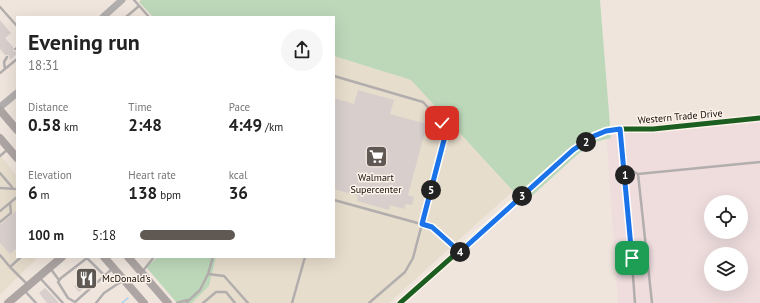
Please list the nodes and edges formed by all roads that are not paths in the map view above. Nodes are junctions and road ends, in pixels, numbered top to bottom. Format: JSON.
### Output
{"nodes":[{"id":1,"x":122,"y":0,"type":"edge"},
{"id":2,"x":134,"y":0,"type":"edge"},
{"id":3,"x":139,"y":6,"type":"junction"},
{"id":4,"x":0,"y":7,"type":"edge"},
{"id":5,"x":104,"y":16,"type":"edge"},
{"id":6,"x":127,"y":16,"type":"edge"},
{"id":7,"x":148,"y":16,"type":"edge"},
{"id":8,"x":16,"y":25,"type":"edge"},
{"id":9,"x":7,"y":57,"type":"dead end"},
{"id":10,"x":16,"y":60,"type":"edge"},
{"id":11,"x":5,"y":69,"type":"junction"},
{"id":12,"x":0,"y":73,"type":"edge"},
{"id":13,"x":335,"y":76,"type":"edge"},
{"id":14,"x":16,"y":94,"type":"edge"},
{"id":15,"x":0,"y":108,"type":"edge"},
{"id":16,"x":760,"y":118,"type":"edge"},
{"id":17,"x":16,"y":129,"type":"edge"},
{"id":18,"x":620,"y":129,"type":"junction"},
{"id":19,"x":0,"y":138,"type":"edge"},
{"id":20,"x":9,"y":149,"type":"junction"},
{"id":21,"x":0,"y":156,"type":"edge"},
{"id":22,"x":16,"y":157,"type":"edge"},
{"id":23,"x":760,"y":162,"type":"edge"},
{"id":24,"x":625,"y":168,"type":"junction"},
{"id":25,"x":0,"y":173,"type":"edge"},
{"id":26,"x":638,"y":174,"type":"junction"},
{"id":27,"x":12,"y":187,"type":"junction"},
{"id":28,"x":0,"y":188,"type":"edge"},
{"id":29,"x":16,"y":189,"type":"edge"},
{"id":30,"x":16,"y":199,"type":"edge"},
{"id":31,"x":335,"y":200,"type":"edge"},
{"id":32,"x":10,"y":203,"type":"junction"},
{"id":33,"x":0,"y":211,"type":"edge"},
{"id":34,"x":0,"y":222,"type":"edge"},
{"id":35,"x":422,"y":224,"type":"junction"},
{"id":36,"x":460,"y":252,"type":"junction"},
{"id":37,"x":0,"y":256,"type":"edge"},
{"id":38,"x":20,"y":258,"type":"edge"},
{"id":39,"x":87,"y":258,"type":"edge"},
{"id":40,"x":105,"y":258,"type":"edge"},
{"id":41,"x":129,"y":258,"type":"edge"},
{"id":42,"x":213,"y":258,"type":"edge"},
{"id":43,"x":305,"y":258,"type":"edge"},
{"id":44,"x":151,"y":260,"type":"edge"},
{"id":45,"x":54,"y":263,"type":"edge"},
{"id":46,"x":10,"y":267,"type":"junction"},
{"id":47,"x":114,"y":268,"type":"junction"},
{"id":48,"x":142,"y":272,"type":"junction"},
{"id":49,"x":208,"y":274,"type":"junction"},
{"id":50,"x":39,"y":276,"type":"junction"},
{"id":51,"x":105,"y":276,"type":"junction"},
{"id":52,"x":59,"y":280,"type":"junction"},
{"id":53,"x":124,"y":280,"type":"junction"},
{"id":54,"x":26,"y":287,"type":"junction"},
{"id":55,"x":188,"y":300,"type":"junction"},
{"id":56,"x":8,"y":303,"type":"edge"},
{"id":57,"x":36,"y":303,"type":"edge"},
{"id":58,"x":63,"y":303,"type":"edge"},
{"id":59,"x":96,"y":303,"type":"edge"},
{"id":60,"x":144,"y":303,"type":"edge"},
{"id":61,"x":168,"y":303,"type":"edge"},
{"id":62,"x":177,"y":303,"type":"edge"},
{"id":63,"x":186,"y":303,"type":"edge"},
{"id":64,"x":203,"y":303,"type":"edge"},
{"id":65,"x":235,"y":303,"type":"edge"},
{"id":66,"x":248,"y":303,"type":"edge"},
{"id":67,"x":292,"y":303,"type":"edge"},
{"id":68,"x":369,"y":303,"type":"edge"},
{"id":69,"x":400,"y":303,"type":"edge"},
{"id":70,"x":635,"y":303,"type":"edge"},
{"id":71,"x":652,"y":303,"type":"edge"}],
"edges":[{"from":1,"to":5,"type":"street"},
{"from":2,"to":3,"type":"lane"},
{"from":3,"to":6,"type":"lane"},
{"from":3,"to":7,"type":"lane"},
{"from":4,"to":8,"type":"lane"},
{"from":9,"to":11,"type":"lane"},
{"from":10,"to":11,"type":"lane"},
{"from":11,"to":12,"type":"lane"},
{"from":13,"to":35,"type":"lane"},
{"from":14,"to":15,"type":"street"},
{"from":15,"to":17,"type":"main road"},
{"from":16,"to":18,"type":"street","name":"Western Trade Drive"},
{"from":18,"to":24,"type":"lane"},
{"from":18,"to":36,"type":"street","name":"Western Trade Drive"},
{"from":19,"to":20,"type":"main road"},
{"from":20,"to":21,"type":"lane"},
{"from":20,"to":22,"type":"main road"},
{"from":23,"to":26,"type":"lane"},
{"from":24,"to":26,"type":"lane"},
{"from":24,"to":70,"type":"lane"},
{"from":25,"to":27,"type":"lane"},
{"from":26,"to":71,"type":"lane"},
{"from":27,"to":28,"type":"lane"},
{"from":27,"to":29,"type":"lane"},
{"from":30,"to":32,"type":"lane"},
{"from":31,"to":35,"type":"lane"},
{"from":32,"to":33,"type":"lane"},
{"from":32,"to":34,"type":"lane"},
{"from":35,"to":36,"type":"lane"},
{"from":35,"to":68,"type":"lane"},
{"from":36,"to":69,"type":"street","name":"Western Trade Drive"},
{"from":37,"to":46,"type":"lane"},
{"from":38,"to":46,"type":"lane"},
{"from":39,"to":51,"type":"lane"},
{"from":39,"to":52,"type":"lane"},
{"from":40,"to":47,"type":"main road"},
{"from":41,"to":48,"type":"main road"},
{"from":42,"to":49,"type":"lane"},
{"from":43,"to":67,"type":"lane"},
{"from":44,"to":48,"type":"lane"},
{"from":45,"to":50,"type":"main road"},
{"from":45,"to":52,"type":"lane"},
{"from":46,"to":54,"type":"lane"},
{"from":47,"to":51,"type":"lane"},
{"from":47,"to":53,"type":"main road"},
{"from":48,"to":61,"type":"main road"},
{"from":49,"to":55,"type":"lane"},
{"from":49,"to":66,"type":"lane"},
{"from":50,"to":54,"type":"main road"},
{"from":50,"to":58,"type":"lane"},
{"from":51,"to":52,"type":"lane"},
{"from":53,"to":59,"type":"lane"},
{"from":53,"to":60,"type":"main road"},
{"from":54,"to":56,"type":"main road"},
{"from":54,"to":57,"type":"lane"},
{"from":55,"to":62,"type":"lane"},
{"from":55,"to":63,"type":"lane"},
{"from":64,"to":65,"type":"lane"}]}
